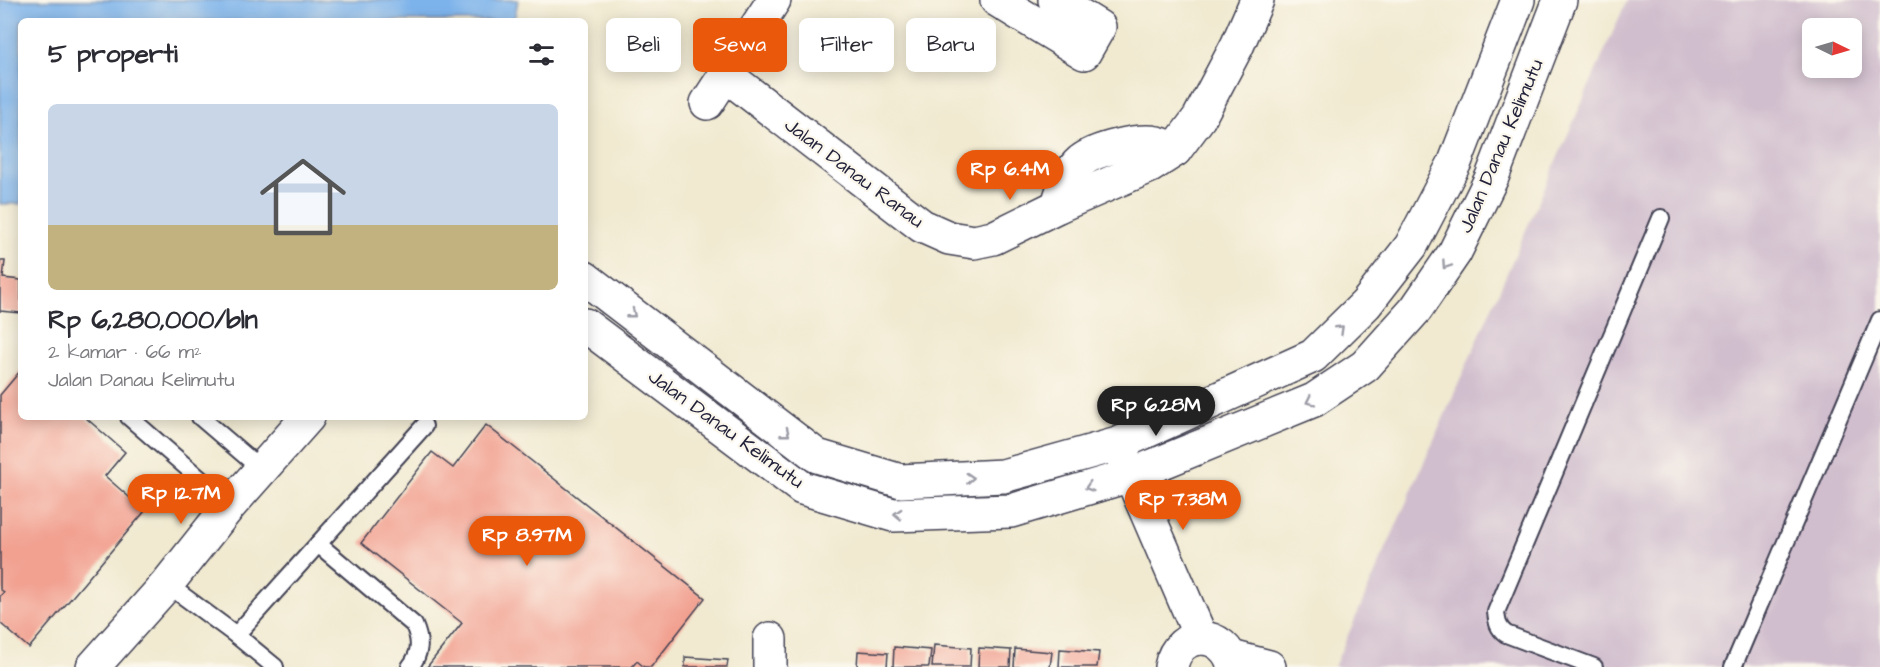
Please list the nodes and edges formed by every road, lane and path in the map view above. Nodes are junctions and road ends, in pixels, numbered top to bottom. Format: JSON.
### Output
{"nodes":[{"id":1,"x":774,"y":0,"type":"edge"},
{"id":2,"x":997,"y":0,"type":"edge"},
{"id":3,"x":1055,"y":0,"type":"edge"},
{"id":4,"x":1257,"y":0,"type":"edge"},
{"id":5,"x":1518,"y":0,"type":"edge"},
{"id":6,"x":1560,"y":0,"type":"edge"},
{"id":7,"x":726,"y":75,"type":"junction"},
{"id":8,"x":707,"y":103,"type":"dead end"},
{"id":9,"x":1661,"y":218,"type":"dead end"},
{"id":10,"x":588,"y":280,"type":"edge"},
{"id":11,"x":1880,"y":320,"type":"edge"},
{"id":12,"x":588,"y":327,"type":"edge"},
{"id":13,"x":132,"y":420,"type":"edge"},
{"id":14,"x":204,"y":420,"type":"edge"},
{"id":15,"x":305,"y":420,"type":"edge"},
{"id":16,"x":424,"y":426,"type":"dead end"},
{"id":17,"x":1118,"y":444,"type":"junction"},
{"id":18,"x":262,"y":470,"type":"junction"},
{"id":19,"x":1131,"y":475,"type":"junction"},
{"id":20,"x":230,"y":505,"type":"junction"},
{"id":21,"x":318,"y":544,"type":"junction"},
{"id":22,"x":167,"y":584,"type":"junction"},
{"id":23,"x":236,"y":636,"type":"junction"},
{"id":24,"x":1201,"y":638,"type":"junction"},
{"id":25,"x":1232,"y":662,"type":"edge"},
{"id":26,"x":93,"y":667,"type":"edge"},
{"id":27,"x":275,"y":667,"type":"edge"},
{"id":28,"x":410,"y":667,"type":"edge"},
{"id":29,"x":1171,"y":667,"type":"edge"},
{"id":30,"x":1269,"y":667,"type":"edge"},
{"id":31,"x":1594,"y":667,"type":"edge"},
{"id":32,"x":1733,"y":667,"type":"edge"}],
"edges":[{"from":1,"to":7,"type":"street"},
{"from":2,"to":3,"type":"street"},
{"from":4,"to":7,"type":"street","name":"Jalan Danau Ranau"},
{"from":17,"to":5,"type":"street","name":"Jalan Danau Kelimutu","one_way":true},
{"from":6,"to":19,"type":"street","name":"Jalan Danau Kelimutu","one_way":true},
{"from":7,"to":8,"type":"street"},
{"from":9,"to":31,"type":"lane"},
{"from":10,"to":17,"type":"street","name":"Jalan Danau Kelimutu","one_way":true},
{"from":11,"to":32,"type":"lane"},
{"from":19,"to":12,"type":"street","name":"Jalan Danau Kelimutu","one_way":true},
{"from":13,"to":20,"type":"lane"},
{"from":14,"to":18,"type":"lane"},
{"from":15,"to":18,"type":"street"},
{"from":16,"to":21,"type":"lane"},
{"from":17,"to":19,"type":"street"},
{"from":18,"to":20,"type":"street"},
{"from":19,"to":24,"type":"street"},
{"from":20,"to":22,"type":"street"},
{"from":21,"to":23,"type":"lane"},
{"from":21,"to":28,"type":"lane"},
{"from":22,"to":23,"type":"lane"},
{"from":22,"to":26,"type":"street"},
{"from":23,"to":27,"type":"lane"},
{"from":24,"to":25,"type":"street"},
{"from":24,"to":29,"type":"street"},
{"from":25,"to":30,"type":"street"}]}
